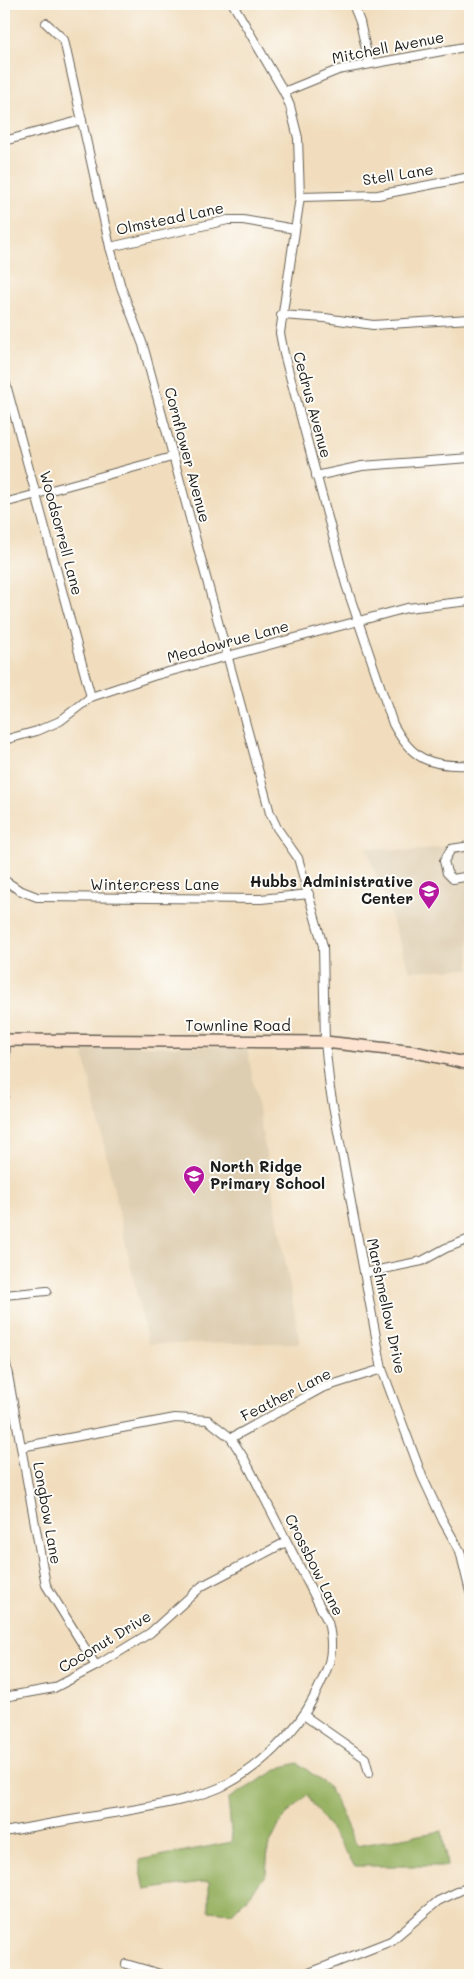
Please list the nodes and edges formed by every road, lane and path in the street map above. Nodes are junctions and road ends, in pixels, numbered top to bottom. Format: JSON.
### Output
{"nodes":[{"id":1,"x":233,"y":4,"type":"edge"},
{"id":2,"x":353,"y":4,"type":"edge"},
{"id":3,"x":46,"y":23,"type":"dead end"},
{"id":4,"x":470,"y":46,"type":"edge"},
{"id":5,"x":369,"y":63,"type":"junction"},
{"id":6,"x":284,"y":92,"type":"junction"},
{"id":7,"x":82,"y":120,"type":"junction"},
{"id":8,"x":4,"y":141,"type":"edge"},
{"id":9,"x":470,"y":177,"type":"edge"},
{"id":10,"x":300,"y":197,"type":"junction"},
{"id":11,"x":296,"y":230,"type":"junction"},
{"id":12,"x":110,"y":247,"type":"junction"},
{"id":13,"x":282,"y":314,"type":"junction"},
{"id":14,"x":470,"y":319,"type":"edge"},
{"id":15,"x":4,"y":377,"type":"edge"},
{"id":16,"x":172,"y":457,"type":"junction"},
{"id":17,"x":470,"y":458,"type":"edge"},
{"id":18,"x":316,"y":476,"type":"junction"},
{"id":19,"x":36,"y":495,"type":"junction"},
{"id":20,"x":4,"y":503,"type":"edge"},
{"id":21,"x":470,"y":601,"type":"edge"},
{"id":22,"x":358,"y":621,"type":"junction"},
{"id":23,"x":227,"y":656,"type":"junction"},
{"id":24,"x":91,"y":697,"type":"junction"},
{"id":25,"x":4,"y":740,"type":"edge"},
{"id":26,"x":470,"y":765,"type":"edge"},
{"id":27,"x":470,"y":846,"type":"edge"},
{"id":28,"x":470,"y":876,"type":"edge"},
{"id":29,"x":4,"y":880,"type":"edge"},
{"id":30,"x":309,"y":894,"type":"junction"},
{"id":31,"x":5,"y":1040,"type":"edge"},
{"id":32,"x":325,"y":1042,"type":"junction"},
{"id":33,"x":470,"y":1064,"type":"edge"},
{"id":34,"x":4,"y":1096,"type":"edge"},
{"id":35,"x":470,"y":1239,"type":"edge"},
{"id":36,"x":364,"y":1273,"type":"junction"},
{"id":37,"x":47,"y":1290,"type":"dead end"},
{"id":38,"x":4,"y":1295,"type":"edge"},
{"id":39,"x":4,"y":1352,"type":"edge"},
{"id":40,"x":382,"y":1368,"type":"junction"},
{"id":41,"x":231,"y":1438,"type":"junction"},
{"id":42,"x":21,"y":1447,"type":"junction"},
{"id":43,"x":286,"y":1542,"type":"junction"},
{"id":44,"x":470,"y":1592,"type":"edge"},
{"id":45,"x":96,"y":1666,"type":"junction"},
{"id":46,"x":4,"y":1697,"type":"edge"},
{"id":47,"x":305,"y":1716,"type":"junction"},
{"id":48,"x":369,"y":1772,"type":"dead end"},
{"id":49,"x":4,"y":1832,"type":"edge"},
{"id":50,"x":470,"y":1886,"type":"edge"},
{"id":51,"x":126,"y":1964,"type":"dead end"},
{"id":52,"x":164,"y":1975,"type":"edge"},
{"id":53,"x":304,"y":1975,"type":"edge"}],
"edges":[{"from":1,"to":6,"type":"street","name":"Cedrus Avenue"},
{"from":2,"to":5,"type":"street"},
{"from":3,"to":7,"type":"street","name":"Cornflower Avenue"},
{"from":4,"to":5,"type":"street","name":"Mitchell Avenue"},
{"from":5,"to":6,"type":"street","name":"Mitchell Avenue"},
{"from":6,"to":10,"type":"street","name":"Cedrus Avenue"},
{"from":7,"to":8,"type":"street"},
{"from":7,"to":12,"type":"street","name":"Cornflower Avenue"},
{"from":9,"to":10,"type":"street","name":"Stell Lane"},
{"from":10,"to":11,"type":"street","name":"Cedrus Avenue"},
{"from":11,"to":12,"type":"street","name":"Olmstead Lane"},
{"from":11,"to":13,"type":"street","name":"Cedrus Avenue"},
{"from":12,"to":16,"type":"street","name":"Cornflower Avenue"},
{"from":13,"to":14,"type":"street"},
{"from":13,"to":18,"type":"street","name":"Cedrus Avenue"},
{"from":15,"to":19,"type":"street","name":"Woodsorrell Lane"},
{"from":16,"to":19,"type":"street"},
{"from":16,"to":23,"type":"street","name":"Cornflower Avenue"},
{"from":17,"to":18,"type":"street"},
{"from":18,"to":22,"type":"street","name":"Cedrus Avenue"},
{"from":19,"to":20,"type":"street"},
{"from":19,"to":24,"type":"street","name":"Woodsorrell Lane"},
{"from":21,"to":22,"type":"street","name":"Meadowrue Lane"},
{"from":22,"to":23,"type":"street","name":"Meadowrue Lane"},
{"from":22,"to":26,"type":"street","name":"Cedrus Avenue"},
{"from":23,"to":24,"type":"street","name":"Meadowrue Lane"},
{"from":23,"to":30,"type":"street","name":"Cornflower Avenue"},
{"from":24,"to":25,"type":"street","name":"Meadowrue Lane"},
{"from":27,"to":28,"type":"street"},
{"from":29,"to":30,"type":"street","name":"Wintercress Lane"},
{"from":30,"to":32,"type":"street","name":"Marshmellow Drive"},
{"from":31,"to":32,"type":"main road","name":"Townline Road"},
{"from":31,"to":34,"type":"street"},
{"from":32,"to":33,"type":"main road","name":"Townline Road"},
{"from":32,"to":36,"type":"street","name":"Marshmellow Drive"},
{"from":35,"to":36,"type":"street"},
{"from":36,"to":40,"type":"street","name":"Marshmellow Drive"},
{"from":37,"to":38,"type":"street"},
{"from":39,"to":42,"type":"street","name":"Longbow Lane"},
{"from":40,"to":41,"type":"street","name":"Feather Lane"},
{"from":40,"to":44,"type":"street","name":"Marshmellow Drive"},
{"from":41,"to":42,"type":"street","name":"Crossbow Lane"},
{"from":41,"to":43,"type":"street","name":"Crossbow Lane"},
{"from":42,"to":45,"type":"street","name":"Longbow Lane"},
{"from":43,"to":45,"type":"street","name":"Coconut Drive"},
{"from":43,"to":47,"type":"street","name":"Crossbow Lane"},
{"from":45,"to":46,"type":"street","name":"Coconut Drive"},
{"from":47,"to":48,"type":"street"},
{"from":47,"to":49,"type":"street","name":"Crossbow Lane"},
{"from":50,"to":53,"type":"street"},
{"from":51,"to":52,"type":"street"}]}
